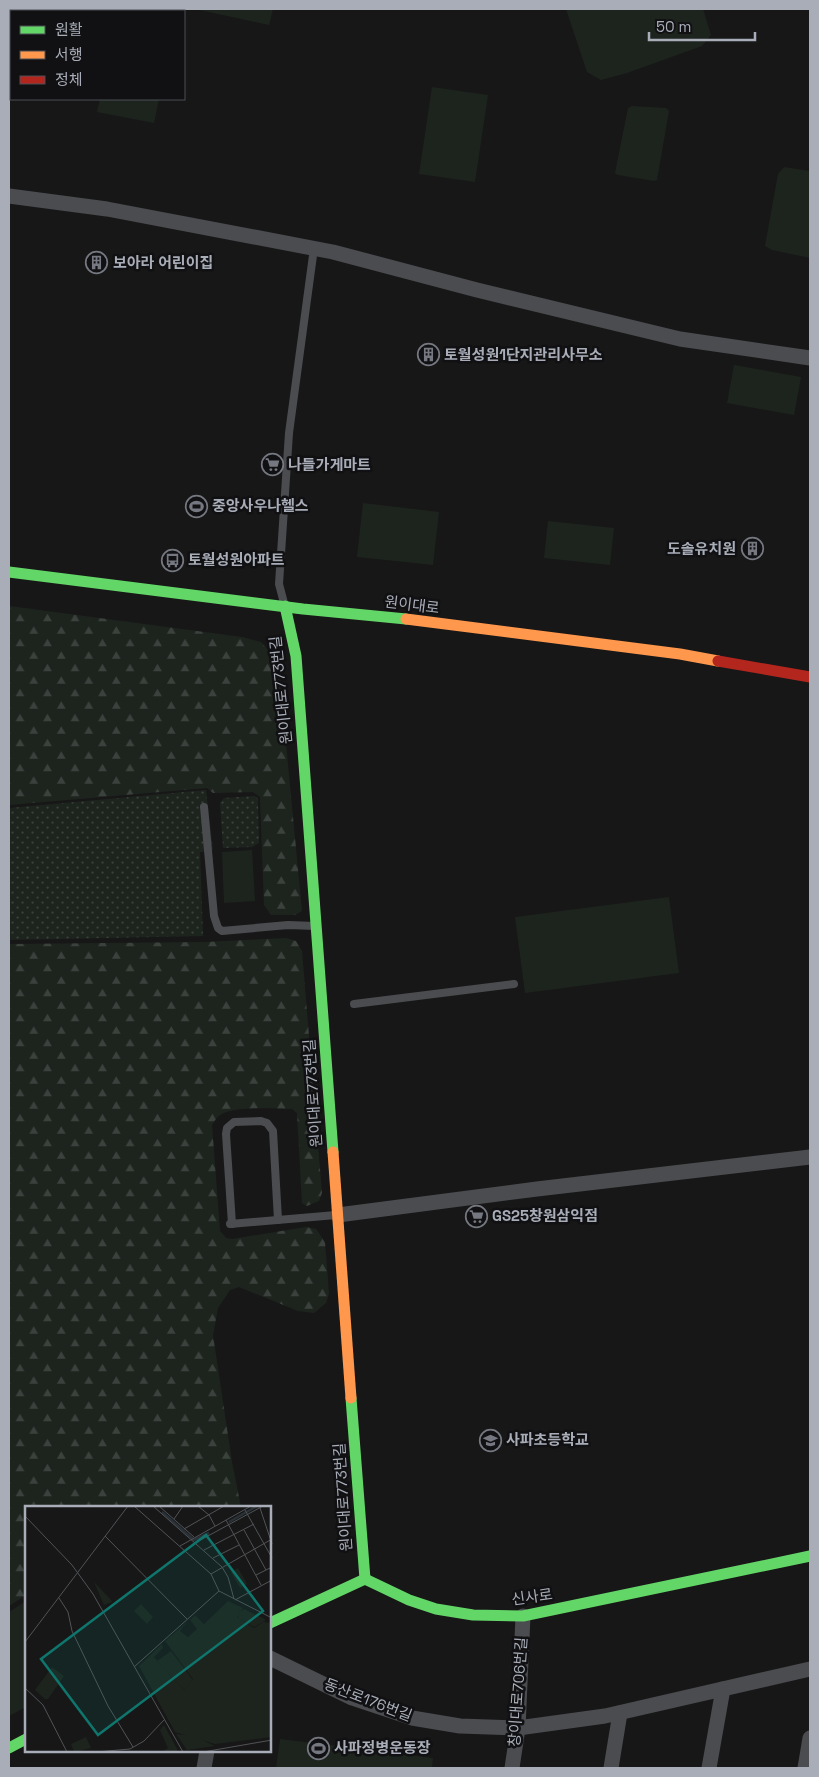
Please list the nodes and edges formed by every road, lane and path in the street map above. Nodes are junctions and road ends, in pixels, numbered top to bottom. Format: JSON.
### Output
{"nodes":[{"id":1,"x":9,"y":196,"type":"edge"},
{"id":2,"x":314,"y":248,"type":"junction"},
{"id":3,"x":810,"y":358,"type":"edge"},
{"id":4,"x":9,"y":572,"type":"edge"},
{"id":5,"x":285,"y":606,"type":"junction"},
{"id":6,"x":810,"y":677,"type":"edge"},
{"id":7,"x":204,"y":807,"type":"dead end"},
{"id":8,"x":316,"y":926,"type":"junction"},
{"id":9,"x":514,"y":984,"type":"dead end"},
{"id":10,"x":354,"y":1004,"type":"dead end"},
{"id":11,"x":810,"y":1157,"type":"edge"},
{"id":12,"x":338,"y":1215,"type":"junction"},
{"id":13,"x":278,"y":1220,"type":"junction"},
{"id":14,"x":810,"y":1556,"type":"edge"},
{"id":15,"x":365,"y":1578,"type":"junction"},
{"id":16,"x":523,"y":1616,"type":"junction"},
{"id":17,"x":271,"y":1623,"type":"edge"},
{"id":18,"x":271,"y":1658,"type":"edge"},
{"id":19,"x":810,"y":1670,"type":"edge"},
{"id":20,"x":723,"y":1689,"type":"junction"},
{"id":21,"x":620,"y":1713,"type":"junction"},
{"id":22,"x":518,"y":1728,"type":"junction"},
{"id":23,"x":810,"y":1738,"type":"edge"},
{"id":24,"x":25,"y":1740,"type":"edge"},
{"id":25,"x":9,"y":1748,"type":"edge"},
{"id":26,"x":207,"y":1752,"type":"edge"},
{"id":27,"x":204,"y":1768,"type":"edge"},
{"id":28,"x":512,"y":1768,"type":"edge"},
{"id":29,"x":611,"y":1768,"type":"edge"},
{"id":30,"x":709,"y":1768,"type":"edge"},
{"id":31,"x":806,"y":1768,"type":"edge"}],
"edges":[{"from":1,"to":2,"type":"street"},
{"from":2,"to":3,"type":"street"},
{"from":2,"to":5,"type":"lane"},
{"from":4,"to":5,"type":"main road","name":"원이대로"},
{"from":5,"to":6,"type":"main road","name":"원이대로"},
{"from":5,"to":8,"type":"main road","name":"원이대로773번길"},
{"from":7,"to":8,"type":"lane"},
{"from":8,"to":12,"type":"main road","name":"원이대로773번길"},
{"from":9,"to":10,"type":"lane"},
{"from":11,"to":12,"type":"street"},
{"from":12,"to":13,"type":"lane"},
{"from":12,"to":15,"type":"main road","name":"원이대로773번길"},
{"from":13,"to":13,"type":"lane"},
{"from":14,"to":16,"type":"main road","name":"신사로"},
{"from":15,"to":16,"type":"main road","name":"신사로"},
{"from":15,"to":17,"type":"main road"},
{"from":16,"to":22,"type":"street","name":"창이대로706번길"},
{"from":18,"to":22,"type":"street","name":"동산로176번길"},
{"from":19,"to":20,"type":"street","name":"동산로176번길"},
{"from":20,"to":21,"type":"street","name":"동산로176번길"},
{"from":20,"to":30,"type":"street"},
{"from":21,"to":22,"type":"street","name":"동산로176번길"},
{"from":21,"to":29,"type":"street"},
{"from":22,"to":28,"type":"street","name":"창이대로706번길"},
{"from":23,"to":31,"type":"street"},
{"from":24,"to":25,"type":"main road"},
{"from":26,"to":27,"type":"street"}]}
